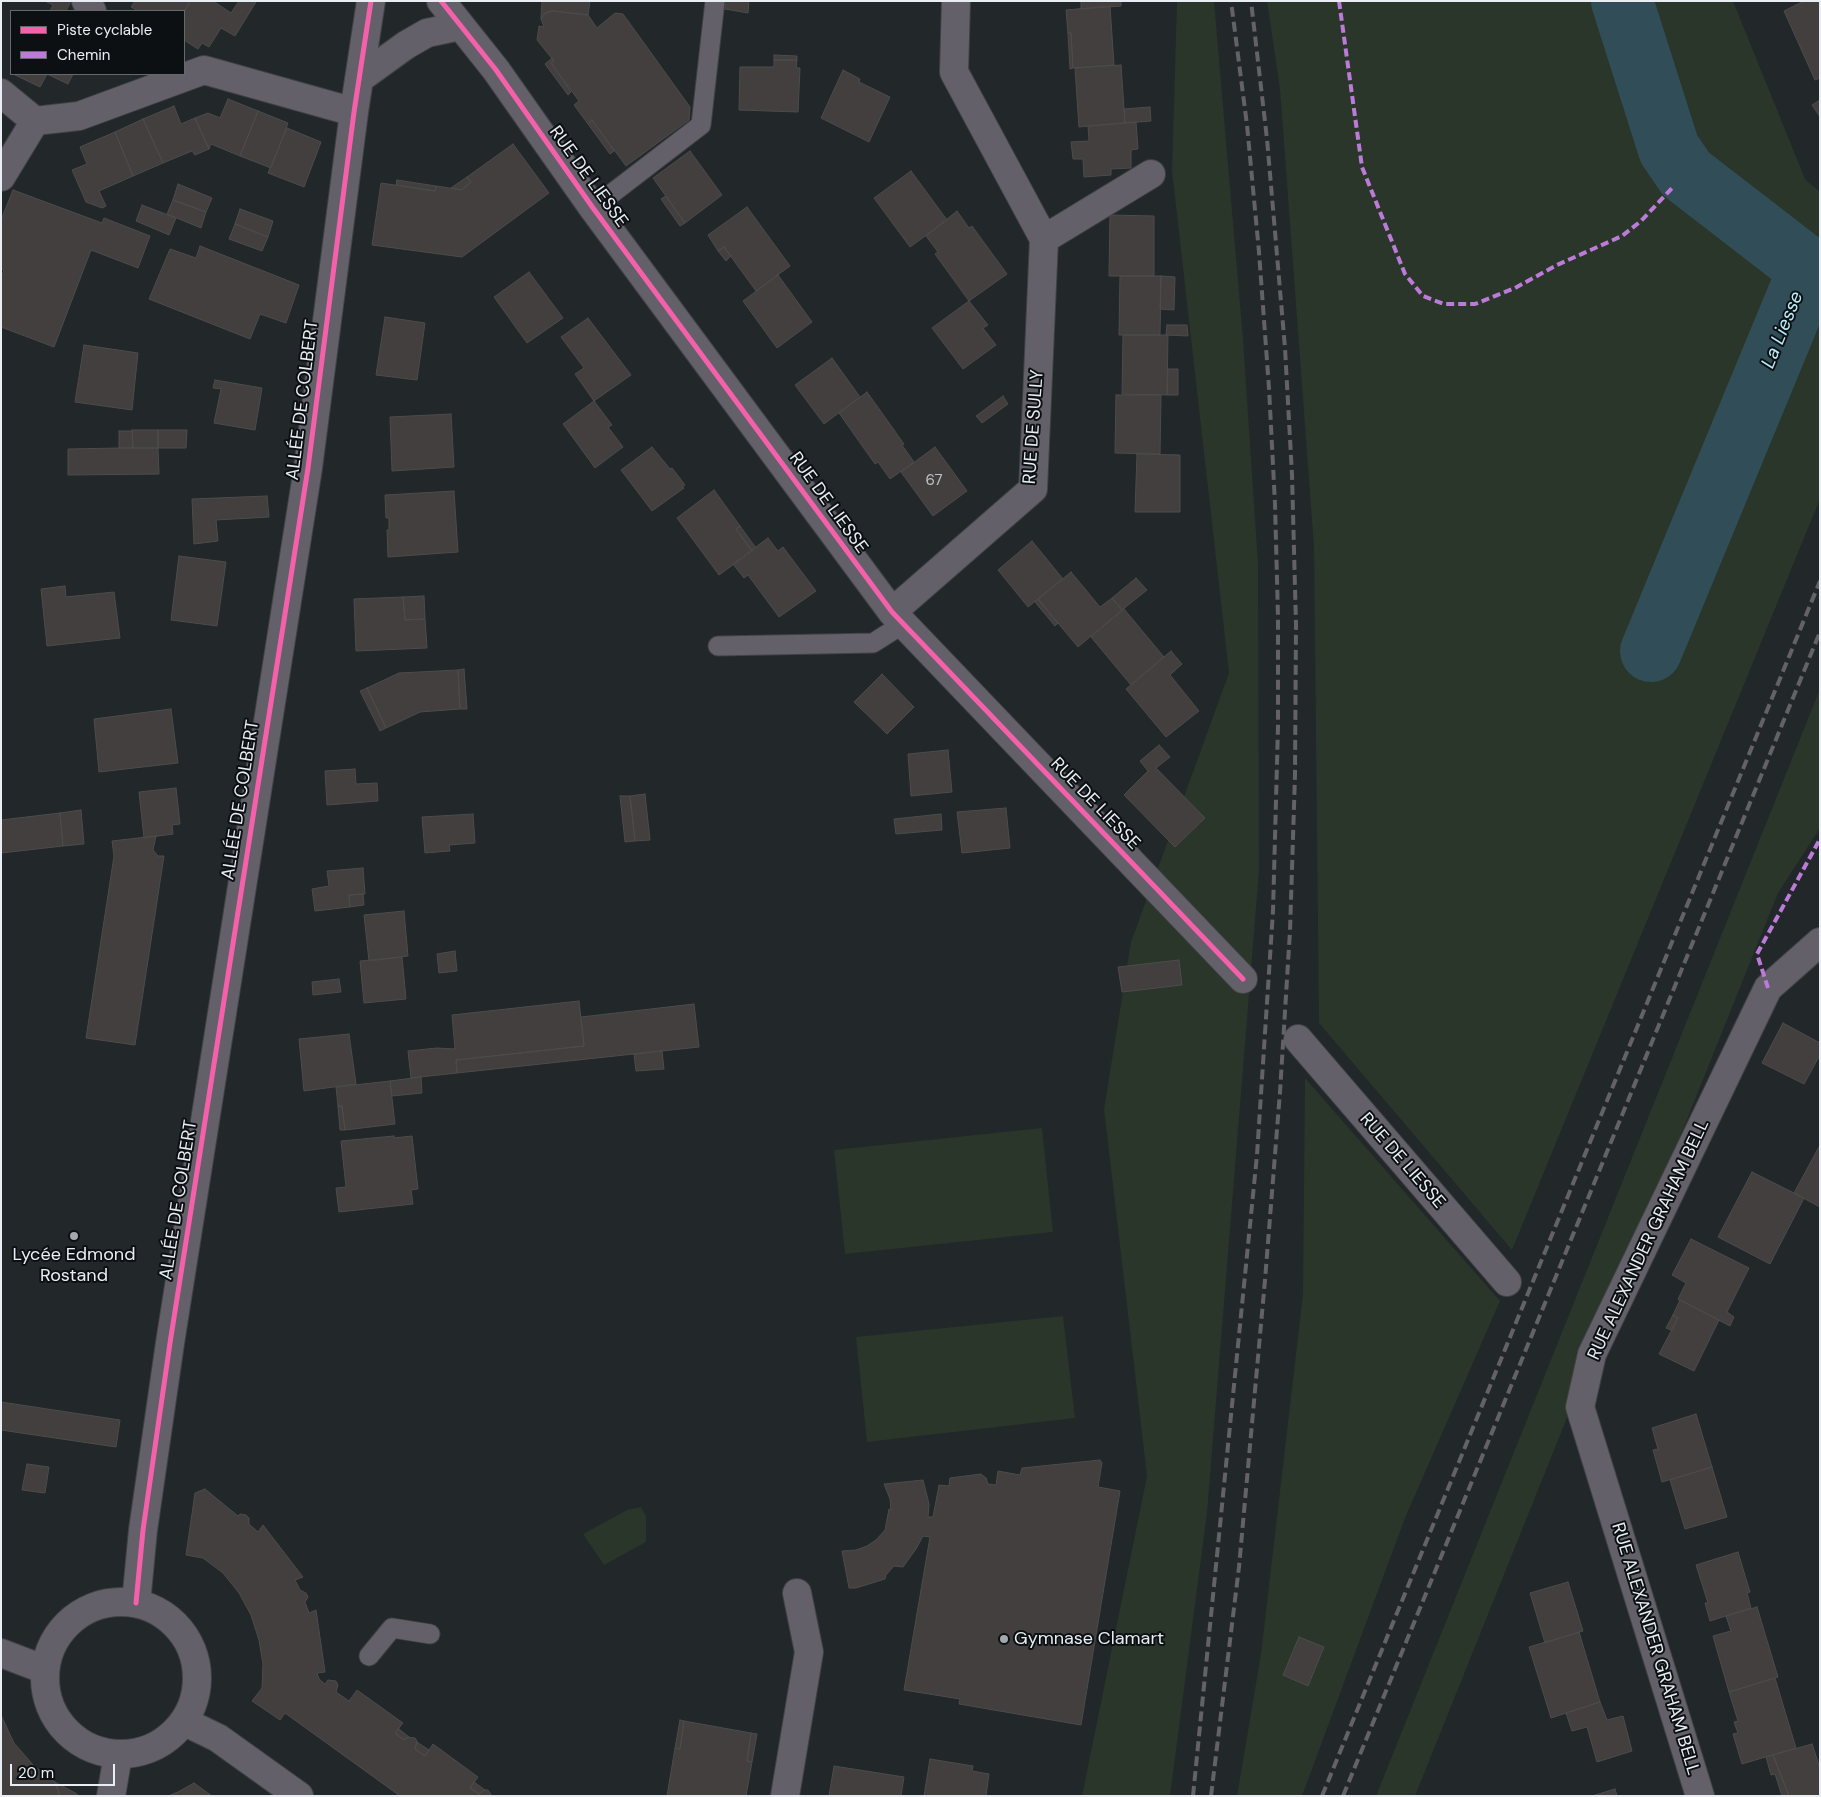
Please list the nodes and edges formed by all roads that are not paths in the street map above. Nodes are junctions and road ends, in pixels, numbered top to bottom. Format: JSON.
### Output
{"nodes":[{"id":1,"x":371,"y":1,"type":"edge"},
{"id":2,"x":441,"y":1,"type":"edge"},
{"id":3,"x":715,"y":1,"type":"edge"},
{"id":4,"x":956,"y":1,"type":"edge"},
{"id":5,"x":460,"y":26,"type":"junction"},
{"id":6,"x":185,"y":74,"type":"edge"},
{"id":7,"x":179,"y":75,"type":"edge"},
{"id":8,"x":359,"y":78,"type":"junction"},
{"id":9,"x":134,"y":84,"type":"edge"},
{"id":10,"x":1,"y":93,"type":"edge"},
{"id":11,"x":354,"y":112,"type":"junction"},
{"id":12,"x":35,"y":121,"type":"junction"},
{"id":13,"x":1151,"y":174,"type":"dead end"},
{"id":14,"x":1,"y":177,"type":"edge"},
{"id":15,"x":593,"y":208,"type":"junction"},
{"id":16,"x":1044,"y":238,"type":"junction"},
{"id":17,"x":898,"y":618,"type":"junction"},
{"id":18,"x":718,"y":646,"type":"dead end"},
{"id":19,"x":1820,"y":942,"type":"edge"},
{"id":20,"x":1243,"y":979,"type":"dead end"},
{"id":21,"x":1298,"y":1039,"type":"dead end"},
{"id":22,"x":1506,"y":1282,"type":"dead end"},
{"id":23,"x":797,"y":1592,"type":"dead end"},
{"id":24,"x":136,"y":1603,"type":"junction"},
{"id":25,"x":430,"y":1634,"type":"dead end"},
{"id":26,"x":1,"y":1654,"type":"edge"},
{"id":27,"x":369,"y":1656,"type":"dead end"},
{"id":28,"x":43,"y":1669,"type":"junction"},
{"id":29,"x":185,"y":1722,"type":"junction"},
{"id":30,"x":118,"y":1755,"type":"junction"},
{"id":31,"x":111,"y":1796,"type":"edge"},
{"id":32,"x":299,"y":1796,"type":"edge"},
{"id":33,"x":785,"y":1796,"type":"edge"},
{"id":34,"x":1700,"y":1796,"type":"edge"}],
"edges":[{"from":1,"to":8,"type":"street","name":"ALLÉE DE COLBERT"},
{"from":2,"to":5,"type":"street","name":"RUE DE LIESSE"},
{"from":3,"to":15,"type":"lane"},
{"from":4,"to":16,"type":"street"},
{"from":5,"to":8,"type":"street"},
{"from":5,"to":15,"type":"street","name":"RUE DE LIESSE"},
{"from":6,"to":11,"type":"street"},
{"from":7,"to":9,"type":"street"},
{"from":8,"to":11,"type":"street","name":"ALLÉE DE COLBERT"},
{"from":9,"to":12,"type":"street"},
{"from":10,"to":12,"type":"street"},
{"from":11,"to":24,"type":"street","name":"ALLÉE DE COLBERT"},
{"from":12,"to":14,"type":"street"},
{"from":13,"to":16,"type":"street"},
{"from":15,"to":17,"type":"street","name":"RUE DE LIESSE"},
{"from":16,"to":17,"type":"street","name":"RUE DE SULLY"},
{"from":17,"to":18,"type":"lane"},
{"from":17,"to":20,"type":"street","name":"RUE DE LIESSE"},
{"from":19,"to":34,"type":"street","name":"RUE ALEXANDER GRAHAM BELL"},
{"from":21,"to":22,"type":"street","name":"RUE DE LIESSE"},
{"from":23,"to":33,"type":"street"},
{"from":24,"to":28,"type":"street"},
{"from":24,"to":29,"type":"street"},
{"from":25,"to":27,"type":"lane"},
{"from":26,"to":28,"type":"street"},
{"from":28,"to":30,"type":"street"},
{"from":29,"to":30,"type":"street"},
{"from":29,"to":32,"type":"street"},
{"from":30,"to":31,"type":"street"}]}
